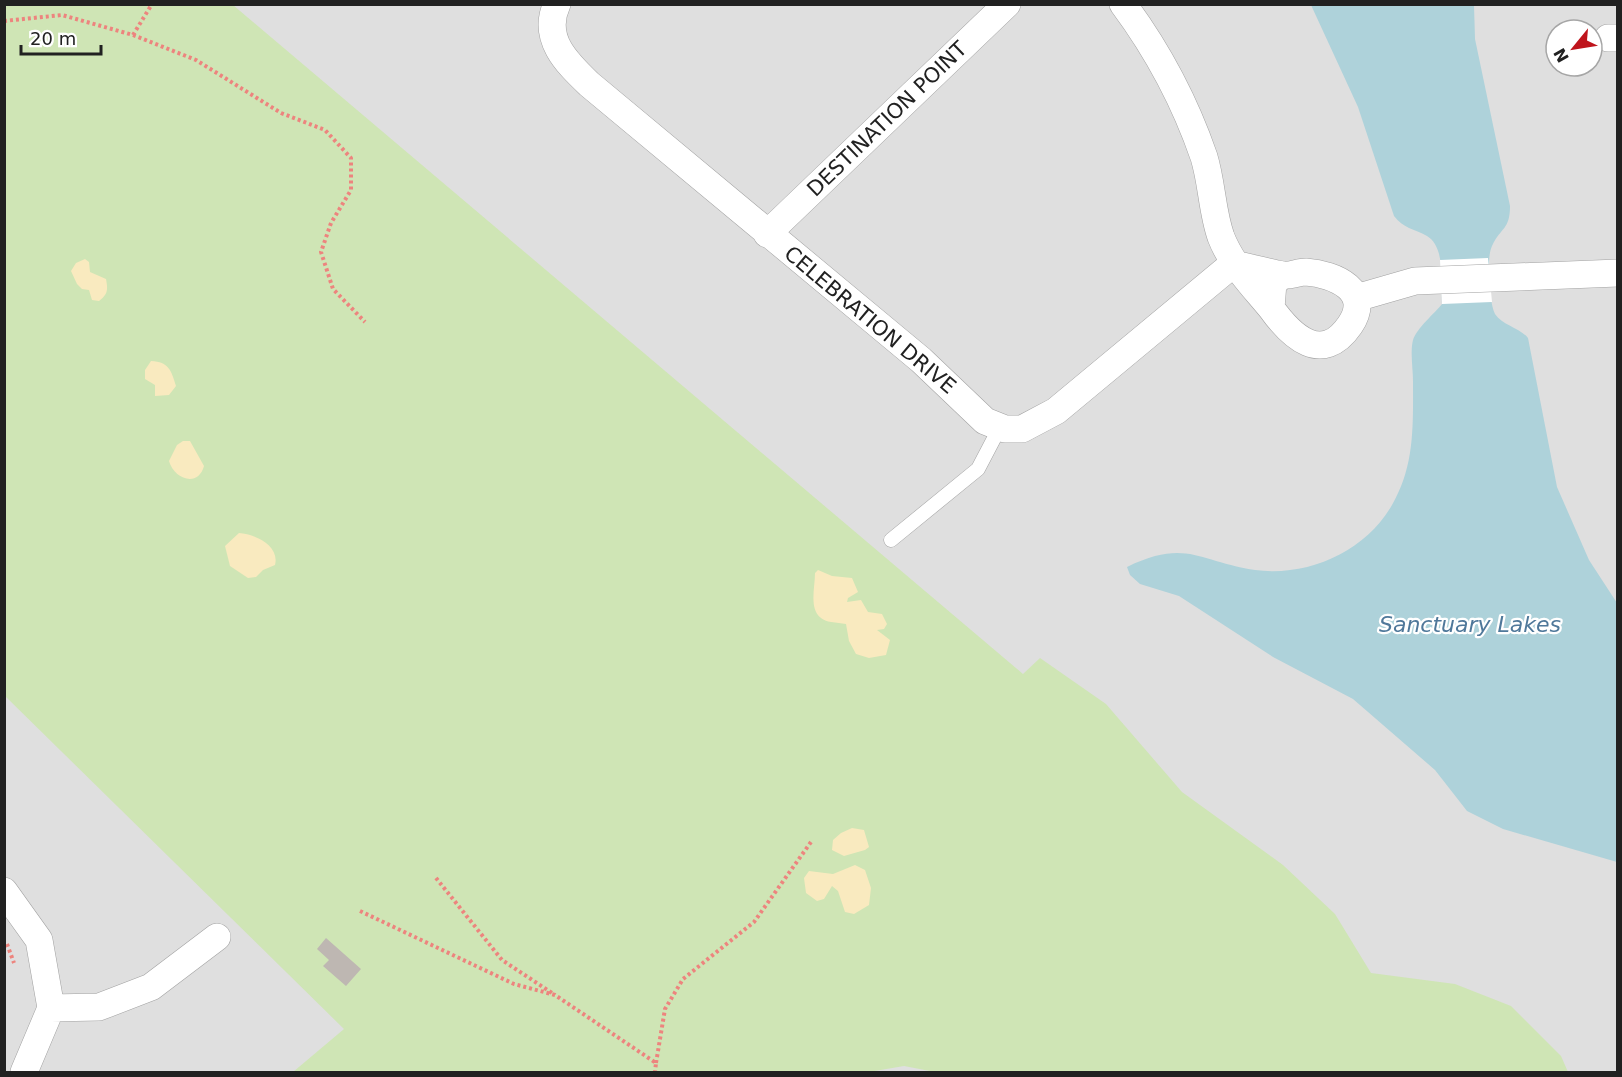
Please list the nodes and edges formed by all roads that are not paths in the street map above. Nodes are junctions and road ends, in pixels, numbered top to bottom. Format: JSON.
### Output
{"nodes":[{"id":1,"x":557,"y":4,"type":"edge"},
{"id":2,"x":1007,"y":4,"type":"edge"},
{"id":3,"x":1123,"y":4,"type":"edge"},
{"id":4,"x":767,"y":234,"type":"junction"},
{"id":5,"x":1233,"y":264,"type":"junction"},
{"id":6,"x":1617,"y":273,"type":"edge"},
{"id":7,"x":1283,"y":275,"type":"junction"},
{"id":8,"x":1356,"y":298,"type":"junction"},
{"id":9,"x":1271,"y":308,"type":"junction"},
{"id":10,"x":1000,"y":427,"type":"junction"},
{"id":11,"x":891,"y":540,"type":"dead end"},
{"id":12,"x":4,"y":891,"type":"edge"},
{"id":13,"x":217,"y":937,"type":"dead end"},
{"id":14,"x":51,"y":1008,"type":"junction"},
{"id":15,"x":24,"y":1072,"type":"edge"}],
"edges":[{"from":1,"to":4,"type":"street","name":"CELEBRATION DRIVE"},
{"from":2,"to":4,"type":"street","name":"DESTINATION POINT"},
{"from":3,"to":5,"type":"street"},
{"from":4,"to":10,"type":"street","name":"CELEBRATION DRIVE"},
{"from":5,"to":7,"type":"street"},
{"from":5,"to":9,"type":"street"},
{"from":5,"to":10,"type":"street"},
{"from":6,"to":8,"type":"street"},
{"from":7,"to":8,"type":"street"},
{"from":7,"to":9,"type":"street"},
{"from":8,"to":9,"type":"street"},
{"from":10,"to":11,"type":"lane"},
{"from":12,"to":14,"type":"street"},
{"from":13,"to":14,"type":"street"},
{"from":14,"to":15,"type":"street"}]}
